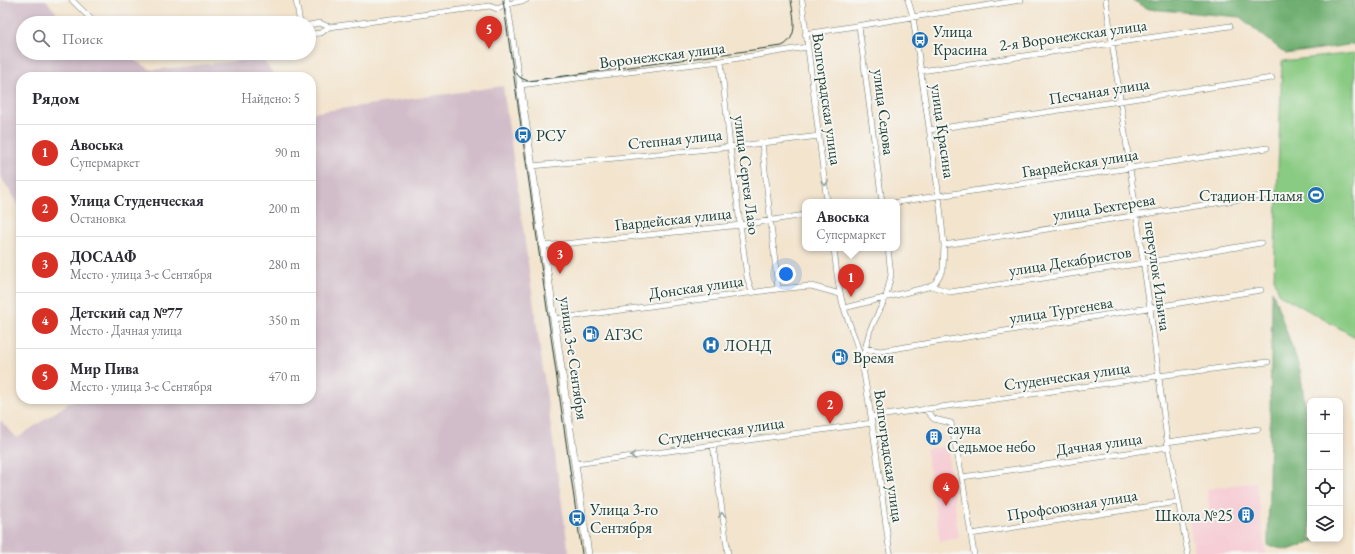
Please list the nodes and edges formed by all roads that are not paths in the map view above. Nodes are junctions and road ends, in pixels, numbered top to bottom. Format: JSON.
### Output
{"nodes":[{"id":1,"x":72,"y":0,"type":"edge"},
{"id":2,"x":296,"y":0,"type":"edge"},
{"id":3,"x":526,"y":0,"type":"edge"},
{"id":4,"x":802,"y":0,"type":"edge"},
{"id":5,"x":908,"y":0,"type":"edge"},
{"id":6,"x":1021,"y":0,"type":"edge"},
{"id":7,"x":1106,"y":0,"type":"edge"},
{"id":8,"x":507,"y":3,"type":"edge"},
{"id":9,"x":88,"y":16,"type":"edge"},
{"id":10,"x":299,"y":16,"type":"edge"},
{"id":11,"x":913,"y":17,"type":"junction"},
{"id":12,"x":316,"y":24,"type":"edge"},
{"id":13,"x":859,"y":26,"type":"junction"},
{"id":14,"x":1230,"y":26,"type":"dead end"},
{"id":15,"x":329,"y":27,"type":"junction"},
{"id":16,"x":316,"y":33,"type":"edge"},
{"id":17,"x":805,"y":34,"type":"junction"},
{"id":18,"x":1112,"y":42,"type":"junction"},
{"id":19,"x":807,"y":47,"type":"junction"},
{"id":20,"x":721,"y":61,"type":"junction"},
{"id":21,"x":921,"y":72,"type":"junction"},
{"id":22,"x":1272,"y":78,"type":"dead end"},
{"id":23,"x":520,"y":84,"type":"junction"},
{"id":24,"x":1120,"y":101,"type":"junction"},
{"id":25,"x":929,"y":130,"type":"junction"},
{"id":26,"x":819,"y":136,"type":"junction"},
{"id":27,"x":762,"y":143,"type":"junction"},
{"id":28,"x":730,"y":147,"type":"junction"},
{"id":29,"x":1267,"y":148,"type":"dead end"},
{"id":30,"x":532,"y":166,"type":"junction"},
{"id":31,"x":1130,"y":168,"type":"junction"},
{"id":32,"x":1268,"y":196,"type":"dead end"},
{"id":33,"x":939,"y":197,"type":"junction"},
{"id":34,"x":828,"y":199,"type":"edge"},
{"id":35,"x":882,"y":199,"type":"edge"},
{"id":36,"x":900,"y":202,"type":"edge"},
{"id":37,"x":802,"y":215,"type":"edge"},
{"id":38,"x":1137,"y":215,"type":"junction"},
{"id":39,"x":771,"y":220,"type":"junction"},
{"id":40,"x":741,"y":225,"type":"junction"},
{"id":41,"x":1261,"y":243,"type":"dead end"},
{"id":42,"x":944,"y":245,"type":"junction"},
{"id":43,"x":544,"y":246,"type":"junction"},
{"id":44,"x":834,"y":251,"type":"edge"},
{"id":45,"x":888,"y":251,"type":"edge"},
{"id":46,"x":1144,"y":263,"type":"junction"},
{"id":47,"x":931,"y":286,"type":"junction"},
{"id":48,"x":778,"y":289,"type":"junction"},
{"id":49,"x":1261,"y":290,"type":"dead end"},
{"id":50,"x":752,"y":292,"type":"junction"},
{"id":51,"x":840,"y":294,"type":"junction"},
{"id":52,"x":886,"y":297,"type":"junction"},
{"id":53,"x":844,"y":308,"type":"junction"},
{"id":54,"x":1150,"y":309,"type":"junction"},
{"id":55,"x":554,"y":319,"type":"junction"},
{"id":56,"x":865,"y":348,"type":"junction"},
{"id":57,"x":861,"y":362,"type":"junction"},
{"id":58,"x":1268,"y":362,"type":"dead end"},
{"id":59,"x":1158,"y":376,"type":"junction"},
{"id":60,"x":926,"y":409,"type":"junction"},
{"id":61,"x":871,"y":417,"type":"junction"},
{"id":62,"x":872,"y":423,"type":"junction"},
{"id":63,"x":1258,"y":429,"type":"dead end"},
{"id":64,"x":713,"y":445,"type":"junction"},
{"id":65,"x":1168,"y":445,"type":"junction"},
{"id":66,"x":575,"y":464,"type":"junction"},
{"id":67,"x":962,"y":477,"type":"junction"},
{"id":68,"x":1178,"y":502,"type":"junction"},
{"id":69,"x":971,"y":534,"type":"junction"},
{"id":70,"x":588,"y":554,"type":"edge"},
{"id":71,"x":728,"y":554,"type":"edge"},
{"id":72,"x":890,"y":554,"type":"edge"},
{"id":73,"x":974,"y":554,"type":"edge"},
{"id":74,"x":1188,"y":554,"type":"edge"}],
"edges":[{"from":1,"to":9,"type":"street"},
{"from":2,"to":10,"type":"street"},
{"from":3,"to":8,"type":"street"},
{"from":4,"to":17,"type":"street","name":"Волгоградская улица"},
{"from":5,"to":11,"type":"street","name":"улица Красина"},
{"from":6,"to":11,"type":"street"},
{"from":7,"to":18,"type":"street","name":"переулок Ильича"},
{"from":8,"to":15,"type":"street"},
{"from":8,"to":23,"type":"street","name":"улица 3-е Сентября"},
{"from":11,"to":13,"type":"street"},
{"from":11,"to":21,"type":"street","name":"улица Красина"},
{"from":12,"to":15,"type":"street"},
{"from":13,"to":17,"type":"street"},
{"from":13,"to":35,"type":"street","name":"улица Седова"},
{"from":14,"to":18,"type":"street","name":"2-я Воронежская улица"},
{"from":15,"to":16,"type":"street"},
{"from":17,"to":19,"type":"street","name":"Волгоградская улица"},
{"from":18,"to":21,"type":"street","name":"2-я Воронежская улица"},
{"from":18,"to":24,"type":"street","name":"переулок Ильича"},
{"from":19,"to":20,"type":"street","name":"Воронежская улица"},
{"from":19,"to":26,"type":"street","name":"Волгоградская улица"},
{"from":20,"to":23,"type":"street","name":"Воронежская улица"},
{"from":20,"to":28,"type":"street","name":"улица Сергея Лазо"},
{"from":21,"to":25,"type":"street","name":"улица Красина"},
{"from":22,"to":24,"type":"street","name":"Песчаная улица"},
{"from":23,"to":30,"type":"street","name":"улица 3-е Сентября"},
{"from":24,"to":25,"type":"street","name":"Песчаная улица"},
{"from":24,"to":31,"type":"street","name":"переулок Ильича"},
{"from":25,"to":33,"type":"street","name":"улица Красина"},
{"from":26,"to":27,"type":"street","name":"Степная улица"},
{"from":26,"to":34,"type":"street","name":"Волгоградская улица","one_way":true},
{"from":27,"to":28,"type":"street","name":"Степная улица"},
{"from":27,"to":39,"type":"street"},
{"from":28,"to":30,"type":"street","name":"Степная улица"},
{"from":28,"to":40,"type":"street","name":"улица Сергея Лазо"},
{"from":29,"to":31,"type":"street","name":"Гвардейская улица"},
{"from":30,"to":43,"type":"street","name":"улица 3-е Сентября"},
{"from":31,"to":33,"type":"street","name":"Гвардейская улица"},
{"from":31,"to":38,"type":"street","name":"переулок Ильича"},
{"from":32,"to":38,"type":"street","name":"улица Бехтерева"},
{"from":33,"to":36,"type":"street","name":"Гвардейская улица"},
{"from":33,"to":42,"type":"street","name":"улица Красина"},
{"from":37,"to":39,"type":"street","name":"Гвардейская улица"},
{"from":38,"to":42,"type":"street","name":"улица Бехтерева"},
{"from":38,"to":46,"type":"street","name":"переулок Ильича"},
{"from":39,"to":40,"type":"street","name":"Гвардейская улица"},
{"from":39,"to":48,"type":"street"},
{"from":40,"to":43,"type":"street","name":"Гвардейская улица"},
{"from":40,"to":50,"type":"street","name":"улица Сергея Лазо"},
{"from":41,"to":46,"type":"street","name":"улица Декабристов"},
{"from":42,"to":47,"type":"street","name":"улица Красина"},
{"from":43,"to":55,"type":"street","name":"улица 3-е Сентября"},
{"from":44,"to":51,"type":"street","name":"Волгоградская улица"},
{"from":45,"to":52,"type":"street"},
{"from":46,"to":47,"type":"street","name":"улица Декабристов"},
{"from":46,"to":54,"type":"street","name":"переулок Ильича"},
{"from":47,"to":52,"type":"street"},
{"from":48,"to":50,"type":"street","name":"Донская улица"},
{"from":48,"to":51,"type":"street","name":"Донская улица"},
{"from":49,"to":54,"type":"street","name":"улица Тургенева"},
{"from":50,"to":55,"type":"street","name":"Донская улица"},
{"from":51,"to":53,"type":"street","name":"Волгоградская улица"},
{"from":52,"to":53,"type":"street"},
{"from":52,"to":56,"type":"street","name":"Волгоградская улица"},
{"from":53,"to":57,"type":"street","name":"Волгоградская улица"},
{"from":54,"to":56,"type":"street","name":"улица Тургенева"},
{"from":54,"to":59,"type":"street","name":"переулок Ильича"},
{"from":55,"to":66,"type":"street","name":"улица 3-е Сентября"},
{"from":56,"to":57,"type":"street","name":"Волгоградская улица"},
{"from":57,"to":61,"type":"street","name":"Волгоградская улица"},
{"from":58,"to":59,"type":"street","name":"Студенческая улица"},
{"from":59,"to":60,"type":"street","name":"Студенческая улица"},
{"from":59,"to":65,"type":"street","name":"переулок Ильича"},
{"from":60,"to":61,"type":"street","name":"Студенческая улица"},
{"from":60,"to":67,"type":"street"},
{"from":61,"to":62,"type":"street","name":"Волгоградская улица"},
{"from":62,"to":64,"type":"street","name":"Студенческая улица"},
{"from":62,"to":72,"type":"street","name":"Волгоградская улица"},
{"from":63,"to":65,"type":"street","name":"Дачная улица"},
{"from":64,"to":66,"type":"street","name":"Студенческая улица","one_way":true},
{"from":71,"to":64,"type":"street","one_way":true},
{"from":65,"to":67,"type":"street","name":"Дачная улица"},
{"from":65,"to":68,"type":"street","name":"переулок Ильича"},
{"from":66,"to":70,"type":"street","name":"улица 3-е Сентября"},
{"from":67,"to":69,"type":"street"},
{"from":68,"to":69,"type":"street","name":"Профсоюзная улица"},
{"from":68,"to":74,"type":"street","name":"переулок Ильича"},
{"from":69,"to":73,"type":"street"}]}
